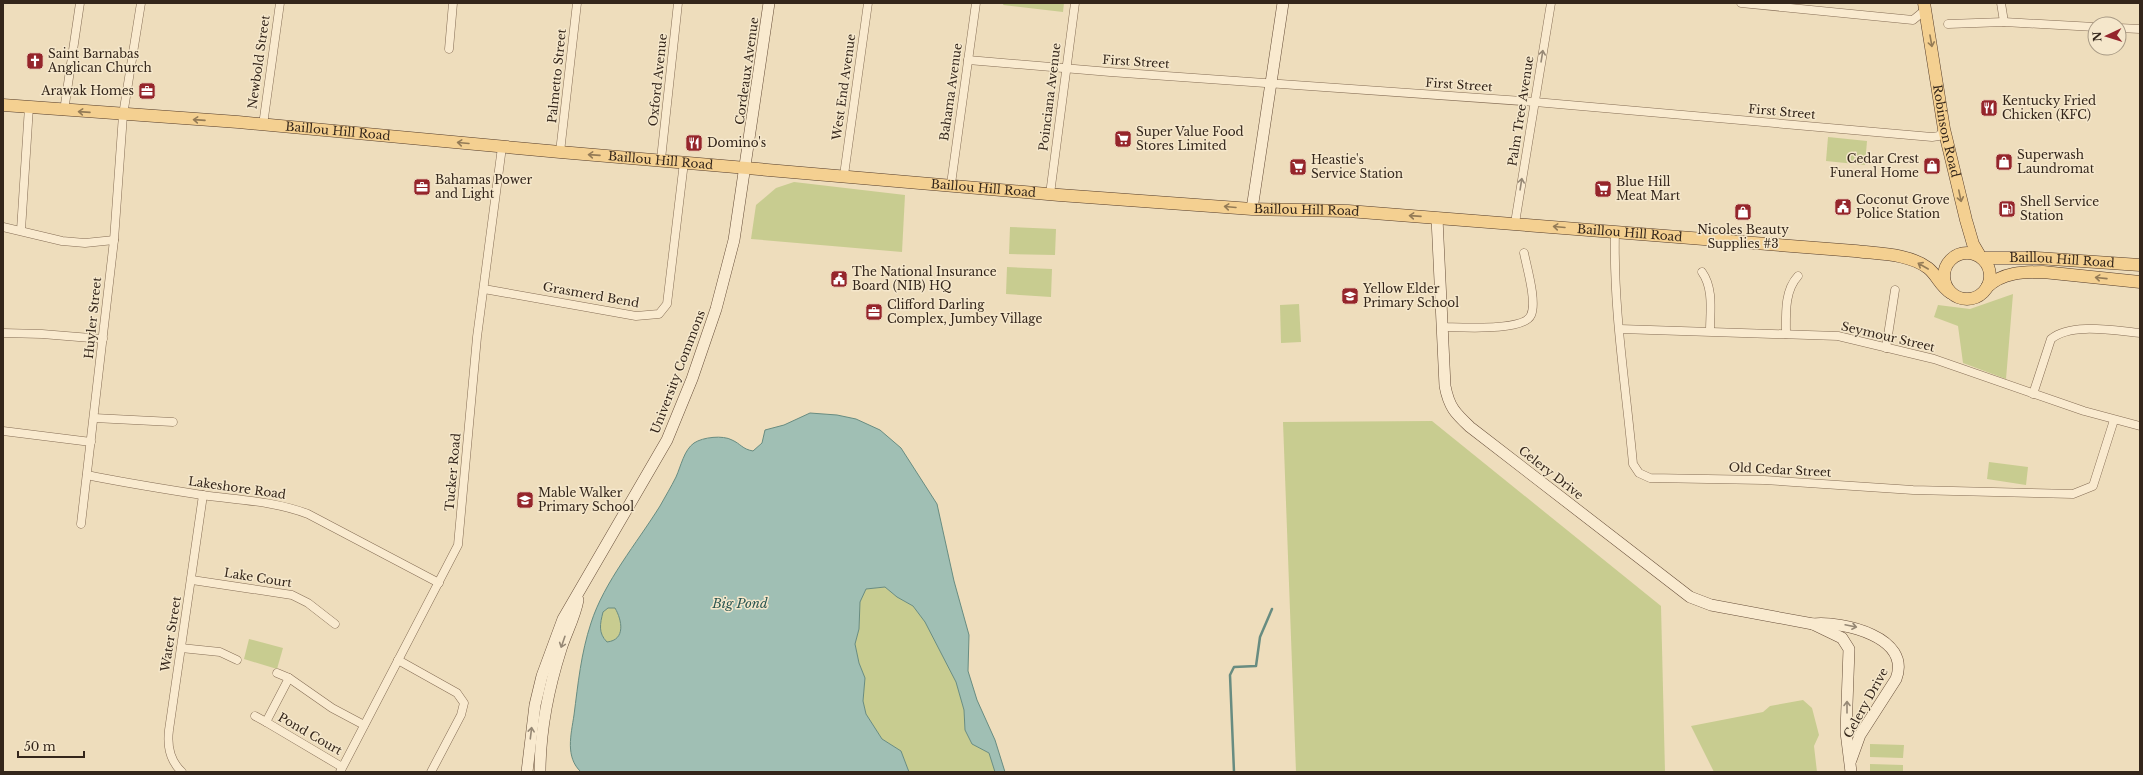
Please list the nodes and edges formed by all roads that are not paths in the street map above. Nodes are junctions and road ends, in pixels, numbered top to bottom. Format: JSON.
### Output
{"nodes":[{"id":1,"x":80,"y":3,"type":"edge"},
{"id":2,"x":141,"y":3,"type":"edge"},
{"id":3,"x":280,"y":3,"type":"edge"},
{"id":4,"x":453,"y":3,"type":"edge"},
{"id":5,"x":577,"y":3,"type":"edge"},
{"id":6,"x":678,"y":3,"type":"edge"},
{"id":7,"x":770,"y":3,"type":"edge"},
{"id":8,"x":868,"y":3,"type":"edge"},
{"id":9,"x":976,"y":3,"type":"edge"},
{"id":10,"x":1075,"y":3,"type":"edge"},
{"id":11,"x":1283,"y":3,"type":"edge"},
{"id":12,"x":1551,"y":3,"type":"edge"},
{"id":13,"x":1740,"y":3,"type":"edge"},
{"id":14,"x":2001,"y":3,"type":"edge"},
{"id":15,"x":1925,"y":7,"type":"edge"},
{"id":16,"x":2004,"y":22,"type":"junction"},
{"id":17,"x":1948,"y":24,"type":"dead end"},
{"id":18,"x":2087,"y":27,"type":"edge"},
{"id":19,"x":2127,"y":28,"type":"edge"},
{"id":20,"x":2140,"y":29,"type":"edge"},
{"id":21,"x":449,"y":49,"type":"dead end"},
{"id":22,"x":968,"y":60,"type":"junction"},
{"id":23,"x":1065,"y":68,"type":"junction"},
{"id":24,"x":1271,"y":84,"type":"junction"},
{"id":25,"x":1535,"y":102,"type":"junction"},
{"id":26,"x":3,"y":105,"type":"edge"},
{"id":27,"x":29,"y":107,"type":"junction"},
{"id":28,"x":64,"y":111,"type":"junction"},
{"id":29,"x":123,"y":115,"type":"junction"},
{"id":30,"x":263,"y":125,"type":"junction"},
{"id":31,"x":1944,"y":129,"type":"junction"},
{"id":32,"x":502,"y":147,"type":"junction"},
{"id":33,"x":560,"y":152,"type":"junction"},
{"id":34,"x":661,"y":160,"type":"junction"},
{"id":35,"x":684,"y":162,"type":"junction"},
{"id":36,"x":746,"y":167,"type":"junction"},
{"id":37,"x":844,"y":175,"type":"junction"},
{"id":38,"x":951,"y":184,"type":"junction"},
{"id":39,"x":1050,"y":194,"type":"junction"},
{"id":40,"x":1252,"y":209,"type":"junction"},
{"id":41,"x":1437,"y":218,"type":"junction"},
{"id":42,"x":1515,"y":223,"type":"junction"},
{"id":43,"x":3,"y":227,"type":"edge"},
{"id":44,"x":21,"y":230,"type":"junction"},
{"id":45,"x":1615,"y":232,"type":"junction"},
{"id":46,"x":114,"y":240,"type":"junction"},
{"id":47,"x":1524,"y":253,"type":"dead end"},
{"id":48,"x":1981,"y":257,"type":"junction"},
{"id":49,"x":2140,"y":265,"type":"edge"},
{"id":50,"x":1702,"y":272,"type":"dead end"},
{"id":51,"x":1798,"y":276,"type":"dead end"},
{"id":52,"x":2140,"y":282,"type":"edge"},
{"id":53,"x":1987,"y":287,"type":"junction"},
{"id":54,"x":484,"y":289,"type":"junction"},
{"id":55,"x":1896,"y":290,"type":"dead end"},
{"id":56,"x":1951,"y":293,"type":"junction"},
{"id":57,"x":1442,"y":327,"type":"junction"},
{"id":58,"x":1620,"y":329,"type":"junction"},
{"id":59,"x":1710,"y":331,"type":"junction"},
{"id":60,"x":3,"y":333,"type":"edge"},
{"id":61,"x":1786,"y":334,"type":"junction"},
{"id":62,"x":2140,"y":334,"type":"edge"},
{"id":63,"x":103,"y":339,"type":"junction"},
{"id":64,"x":1886,"y":348,"type":"junction"},
{"id":65,"x":2033,"y":394,"type":"junction"},
{"id":66,"x":94,"y":418,"type":"junction"},
{"id":67,"x":2114,"y":420,"type":"junction"},
{"id":68,"x":173,"y":422,"type":"dead end"},
{"id":69,"x":2140,"y":426,"type":"edge"},
{"id":70,"x":3,"y":432,"type":"edge"},
{"id":71,"x":91,"y":442,"type":"junction"},
{"id":72,"x":87,"y":475,"type":"junction"},
{"id":73,"x":203,"y":495,"type":"junction"},
{"id":74,"x":81,"y":524,"type":"dead end"},
{"id":75,"x":192,"y":580,"type":"junction"},
{"id":76,"x":439,"y":583,"type":"junction"},
{"id":77,"x":579,"y":592,"type":"junction"},
{"id":78,"x":336,"y":624,"type":"dead end"},
{"id":79,"x":1813,"y":624,"type":"junction"},
{"id":80,"x":181,"y":648,"type":"junction"},
{"id":81,"x":237,"y":660,"type":"dead end"},
{"id":82,"x":398,"y":660,"type":"junction"},
{"id":83,"x":277,"y":673,"type":"dead end"},
{"id":84,"x":289,"y":678,"type":"junction"},
{"id":85,"x":255,"y":716,"type":"dead end"},
{"id":86,"x":266,"y":722,"type":"junction"},
{"id":87,"x":364,"y":725,"type":"junction"},
{"id":88,"x":1851,"y":760,"type":"junction"},
{"id":89,"x":341,"y":769,"type":"edge"},
{"id":90,"x":182,"y":772,"type":"edge"},
{"id":91,"x":430,"y":772,"type":"edge"},
{"id":92,"x":527,"y":772,"type":"edge"},
{"id":93,"x":540,"y":772,"type":"edge"},
{"id":94,"x":1851,"y":772,"type":"edge"}],
"edges":[{"from":1,"to":28,"type":"street"},
{"from":2,"to":29,"type":"street","name":"Huyler Street"},
{"from":3,"to":30,"type":"street","name":"Newbold Street"},
{"from":4,"to":21,"type":"street"},
{"from":5,"to":33,"type":"street","name":"Palmetto Street"},
{"from":6,"to":34,"type":"street","name":"Oxford Avenue"},
{"from":7,"to":36,"type":"street","name":"Cordeaux Avenue"},
{"from":8,"to":37,"type":"street","name":"West End Avenue"},
{"from":9,"to":22,"type":"street","name":"Bahama Avenue"},
{"from":10,"to":23,"type":"street","name":"Poinciana Avenue"},
{"from":11,"to":24,"type":"street"},
{"from":25,"to":12,"type":"street","name":"Palm Tree Avenue","one_way":true},
{"from":13,"to":15,"type":"street"},
{"from":14,"to":16,"type":"street"},
{"from":15,"to":31,"type":"main road","name":"Robinson Road","one_way":true},
{"from":16,"to":17,"type":"street"},
{"from":16,"to":18,"type":"street"},
{"from":19,"to":20,"type":"street"},
{"from":22,"to":23,"type":"street","name":"First Street"},
{"from":22,"to":38,"type":"street","name":"Bahama Avenue"},
{"from":23,"to":24,"type":"street","name":"First Street"},
{"from":23,"to":39,"type":"street","name":"Poinciana Avenue"},
{"from":24,"to":25,"type":"street","name":"First Street"},
{"from":24,"to":40,"type":"street"},
{"from":25,"to":31,"type":"street","name":"First Street"},
{"from":42,"to":25,"type":"street","name":"Palm Tree Avenue","one_way":true},
{"from":26,"to":27,"type":"main road","name":"Baillou Hill Road"},
{"from":27,"to":28,"type":"main road","name":"Baillou Hill Road"},
{"from":27,"to":44,"type":"street"},
{"from":29,"to":28,"type":"main road","name":"Baillou Hill Road","one_way":true},
{"from":30,"to":29,"type":"main road","name":"Baillou Hill Road","one_way":true},
{"from":29,"to":46,"type":"street","name":"Huyler Street"},
{"from":32,"to":30,"type":"main road","name":"Baillou Hill Road","one_way":true},
{"from":31,"to":48,"type":"main road","name":"Robinson Road","one_way":true},
{"from":32,"to":33,"type":"main road","name":"Baillou Hill Road"},
{"from":32,"to":54,"type":"street","name":"Tucker Road"},
{"from":34,"to":33,"type":"main road","name":"Baillou Hill Road","one_way":true},
{"from":34,"to":35,"type":"main road","name":"Baillou Hill Road"},
{"from":35,"to":36,"type":"main road","name":"Baillou Hill Road"},
{"from":35,"to":54,"type":"street","name":"Grasmerd Bend"},
{"from":36,"to":37,"type":"main road","name":"Baillou Hill Road"},
{"from":36,"to":77,"type":"street","name":"University Commons"},
{"from":37,"to":38,"type":"main road","name":"Baillou Hill Road"},
{"from":38,"to":39,"type":"main road","name":"Baillou Hill Road"},
{"from":40,"to":39,"type":"main road","name":"Baillou Hill Road","one_way":true},
{"from":41,"to":40,"type":"main road","name":"Baillou Hill Road","one_way":true},
{"from":41,"to":42,"type":"main road","name":"Baillou Hill Road"},
{"from":41,"to":57,"type":"street","name":"Celery Drive"},
{"from":45,"to":42,"type":"main road","name":"Baillou Hill Road","one_way":true},
{"from":43,"to":44,"type":"street"},
{"from":44,"to":46,"type":"street"},
{"from":56,"to":45,"type":"main road","name":"Baillou Hill Road","one_way":true},
{"from":45,"to":58,"type":"street","name":"Old Cedar Street"},
{"from":46,"to":63,"type":"street","name":"Huyler Street"},
{"from":47,"to":57,"type":"street"},
{"from":48,"to":49,"type":"main road","name":"Baillou Hill Road"},
{"from":48,"to":53,"type":"main road"},
{"from":48,"to":56,"type":"main road"},
{"from":50,"to":59,"type":"street"},
{"from":51,"to":61,"type":"street"},
{"from":52,"to":53,"type":"main road","name":"Baillou Hill Road","one_way":true},
{"from":53,"to":56,"type":"main road"},
{"from":54,"to":76,"type":"street","name":"Tucker Road"},
{"from":55,"to":64,"type":"street"},
{"from":57,"to":79,"type":"street","name":"Celery Drive"},
{"from":58,"to":59,"type":"street","name":"Seymour Street"},
{"from":58,"to":67,"type":"street","name":"Old Cedar Street"},
{"from":59,"to":61,"type":"street","name":"Seymour Street"},
{"from":60,"to":63,"type":"street"},
{"from":61,"to":64,"type":"street","name":"Seymour Street"},
{"from":62,"to":65,"type":"street"},
{"from":63,"to":66,"type":"street","name":"Huyler Street"},
{"from":64,"to":65,"type":"street","name":"Seymour Street"},
{"from":65,"to":67,"type":"street","name":"Seymour Street"},
{"from":66,"to":68,"type":"street"},
{"from":66,"to":71,"type":"street","name":"Huyler Street"},
{"from":67,"to":69,"type":"street","name":"Seymour Street"},
{"from":70,"to":71,"type":"street"},
{"from":71,"to":72,"type":"street","name":"Huyler Street"},
{"from":72,"to":73,"type":"street","name":"Lakeshore Road"},
{"from":72,"to":74,"type":"street","name":"Huyler Street"},
{"from":73,"to":75,"type":"street","name":"Water Street"},
{"from":73,"to":76,"type":"street","name":"Lakeshore Road"},
{"from":75,"to":78,"type":"street","name":"Lake Court"},
{"from":75,"to":80,"type":"street","name":"Water Street"},
{"from":76,"to":82,"type":"street","name":"Tucker Road"},
{"from":92,"to":77,"type":"street","name":"University Commons","one_way":true},
{"from":77,"to":93,"type":"street","name":"University Commons","one_way":true},
{"from":88,"to":79,"type":"street","name":"Celery Drive","one_way":true},
{"from":79,"to":88,"type":"street","name":"Celery Drive","one_way":true},
{"from":80,"to":81,"type":"street"},
{"from":80,"to":90,"type":"street","name":"Water Street"},
{"from":82,"to":87,"type":"street","name":"Tucker Road"},
{"from":82,"to":91,"type":"street"},
{"from":83,"to":84,"type":"street"},
{"from":84,"to":86,"type":"street","name":"Pond Court"},
{"from":84,"to":87,"type":"street"},
{"from":85,"to":86,"type":"street","name":"Pond Court"},
{"from":86,"to":89,"type":"street","name":"Pond Court"},
{"from":87,"to":89,"type":"street","name":"Tucker Road"},
{"from":88,"to":94,"type":"street","name":"Celery Drive"}]}
